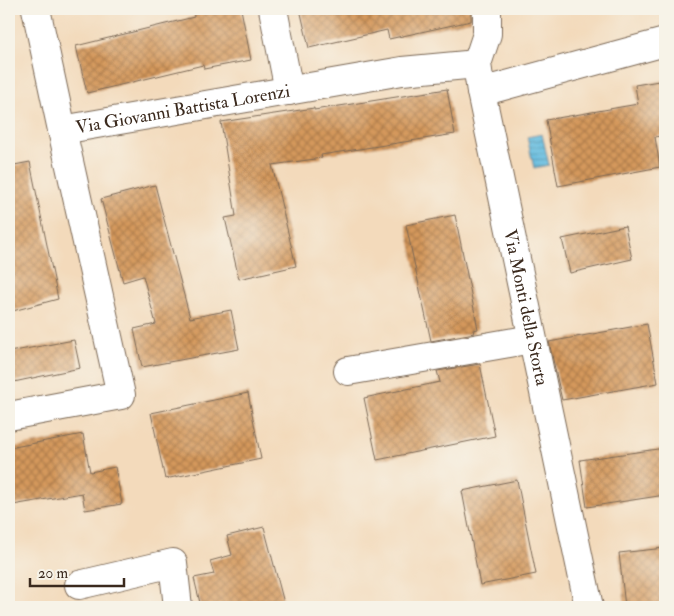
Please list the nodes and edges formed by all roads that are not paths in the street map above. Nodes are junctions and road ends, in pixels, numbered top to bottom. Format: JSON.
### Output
{"nodes":[{"id":1,"x":36,"y":9,"type":"edge"},
{"id":2,"x":273,"y":9,"type":"edge"},
{"id":3,"x":487,"y":9,"type":"edge"},
{"id":4,"x":665,"y":42,"type":"edge"},
{"id":5,"x":477,"y":64,"type":"junction"},
{"id":6,"x":289,"y":91,"type":"junction"},
{"id":7,"x":481,"y":92,"type":"junction"},
{"id":8,"x":62,"y":130,"type":"junction"},
{"id":9,"x":532,"y":339,"type":"junction"},
{"id":10,"x":348,"y":372,"type":"dead end"},
{"id":11,"x":9,"y":416,"type":"edge"},
{"id":12,"x":79,"y":585,"type":"dead end"},
{"id":13,"x":178,"y":607,"type":"edge"},
{"id":14,"x":589,"y":607,"type":"edge"}],
"edges":[{"from":1,"to":8,"type":"street"},
{"from":2,"to":6,"type":"street"},
{"from":3,"to":5,"type":"street","name":"Via Monti della Storta"},
{"from":4,"to":7,"type":"street"},
{"from":5,"to":6,"type":"street","name":"Via Giovanni Battista Lorenzi"},
{"from":5,"to":7,"type":"street","name":"Via Monti della Storta"},
{"from":6,"to":8,"type":"street","name":"Via Giovanni Battista Lorenzi"},
{"from":7,"to":9,"type":"street","name":"Via Monti della Storta"},
{"from":8,"to":11,"type":"street","name":"Via Giovanni Battista Lorenzi"},
{"from":9,"to":10,"type":"street"},
{"from":9,"to":14,"type":"street","name":"Via Monti della Storta"},
{"from":12,"to":13,"type":"street"}]}
